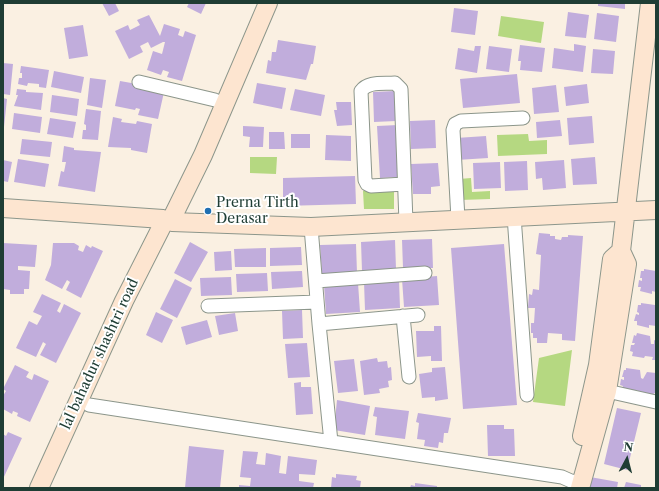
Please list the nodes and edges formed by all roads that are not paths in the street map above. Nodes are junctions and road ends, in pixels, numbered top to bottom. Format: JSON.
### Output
{"nodes":[{"id":1,"x":254,"y":3,"type":"edge"},
{"id":2,"x":268,"y":3,"type":"edge"},
{"id":3,"x":650,"y":3,"type":"edge"},
{"id":4,"x":139,"y":82,"type":"dead end"},
{"id":5,"x":215,"y":100,"type":"junction"},
{"id":6,"x":523,"y":118,"type":"dead end"},
{"id":7,"x":404,"y":184,"type":"junction"},
{"id":8,"x":3,"y":208,"type":"edge"},
{"id":9,"x":656,"y":210,"type":"edge"},
{"id":10,"x":626,"y":211,"type":"junction"},
{"id":11,"x":514,"y":216,"type":"junction"},
{"id":12,"x":458,"y":219,"type":"junction"},
{"id":13,"x":168,"y":220,"type":"junction"},
{"id":14,"x":406,"y":222,"type":"junction"},
{"id":15,"x":311,"y":227,"type":"junction"},
{"id":16,"x":621,"y":252,"type":"junction"},
{"id":17,"x":425,"y":273,"type":"dead end"},
{"id":18,"x":316,"y":281,"type":"junction"},
{"id":19,"x":317,"y":302,"type":"junction"},
{"id":20,"x":208,"y":306,"type":"dead end"},
{"id":21,"x":418,"y":315,"type":"dead end"},
{"id":22,"x":403,"y":316,"type":"junction"},
{"id":23,"x":319,"y":324,"type":"junction"},
{"id":24,"x":409,"y":377,"type":"dead end"},
{"id":25,"x":607,"y":391,"type":"junction"},
{"id":26,"x":526,"y":394,"type":"dead end"},
{"id":27,"x":656,"y":402,"type":"edge"},
{"id":28,"x":89,"y":406,"type":"junction"},
{"id":29,"x":331,"y":442,"type":"junction"},
{"id":30,"x":575,"y":485,"type":"edge"},
{"id":31,"x":39,"y":488,"type":"edge"},
{"id":32,"x":51,"y":488,"type":"edge"}],
"edges":[{"from":1,"to":5,"type":"street","name":"lal bahadur shashtri road"},
{"from":2,"to":13,"type":"street"},
{"from":3,"to":10,"type":"street"},
{"from":4,"to":5,"type":"street"},
{"from":5,"to":13,"type":"street","name":"lal bahadur shashtri road"},
{"from":6,"to":12,"type":"street"},
{"from":7,"to":7,"type":"street"},
{"from":7,"to":14,"type":"street"},
{"from":8,"to":13,"type":"street"},
{"from":9,"to":10,"type":"street"},
{"from":10,"to":11,"type":"street"},
{"from":10,"to":16,"type":"street"},
{"from":11,"to":12,"type":"street"},
{"from":11,"to":26,"type":"street"},
{"from":12,"to":14,"type":"street"},
{"from":13,"to":15,"type":"street"},
{"from":13,"to":28,"type":"street"},
{"from":13,"to":31,"type":"street","name":"lal bahadur shashtri road"},
{"from":14,"to":15,"type":"street"},
{"from":15,"to":18,"type":"street"},
{"from":16,"to":25,"type":"street"},
{"from":16,"to":30,"type":"street"},
{"from":17,"to":18,"type":"street"},
{"from":18,"to":19,"type":"street"},
{"from":19,"to":20,"type":"street"},
{"from":19,"to":23,"type":"street"},
{"from":21,"to":22,"type":"street"},
{"from":22,"to":23,"type":"street"},
{"from":22,"to":24,"type":"street"},
{"from":23,"to":29,"type":"street"},
{"from":25,"to":27,"type":"street"},
{"from":25,"to":30,"type":"street"},
{"from":28,"to":29,"type":"street"},
{"from":28,"to":32,"type":"street"},
{"from":29,"to":30,"type":"street"}]}
